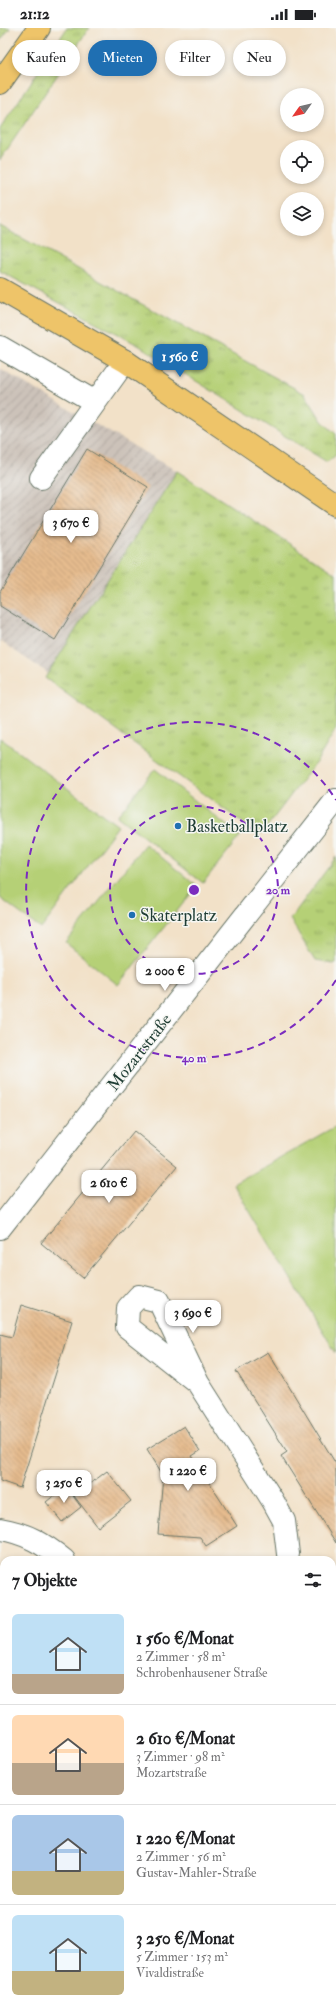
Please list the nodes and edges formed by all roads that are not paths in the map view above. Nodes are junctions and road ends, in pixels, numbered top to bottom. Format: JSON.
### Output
{"nodes":[{"id":1,"x":39,"y":28,"type":"edge"},
{"id":2,"x":0,"y":83,"type":"edge"},
{"id":3,"x":0,"y":289,"type":"edge"},
{"id":4,"x":0,"y":346,"type":"edge"},
{"id":5,"x":125,"y":361,"type":"junction"},
{"id":6,"x":95,"y":402,"type":"junction"},
{"id":7,"x":42,"y":478,"type":"dead end"},
{"id":8,"x":336,"y":505,"type":"edge"},
{"id":9,"x":336,"y":800,"type":"edge"},
{"id":10,"x":0,"y":1228,"type":"edge"},
{"id":11,"x":198,"y":1383,"type":"dead end"},
{"id":12,"x":0,"y":1529,"type":"edge"},
{"id":13,"x":59,"y":1556,"type":"edge"},
{"id":14,"x":286,"y":1556,"type":"edge"}],
"edges":[{"from":1,"to":2,"type":"main road"},
{"from":3,"to":5,"type":"main road"},
{"from":4,"to":6,"type":"street"},
{"from":5,"to":6,"type":"street"},
{"from":5,"to":8,"type":"main road"},
{"from":6,"to":7,"type":"street"},
{"from":9,"to":10,"type":"street","name":"Mozartstraße"},
{"from":11,"to":14,"type":"street"},
{"from":12,"to":13,"type":"street"}]}
